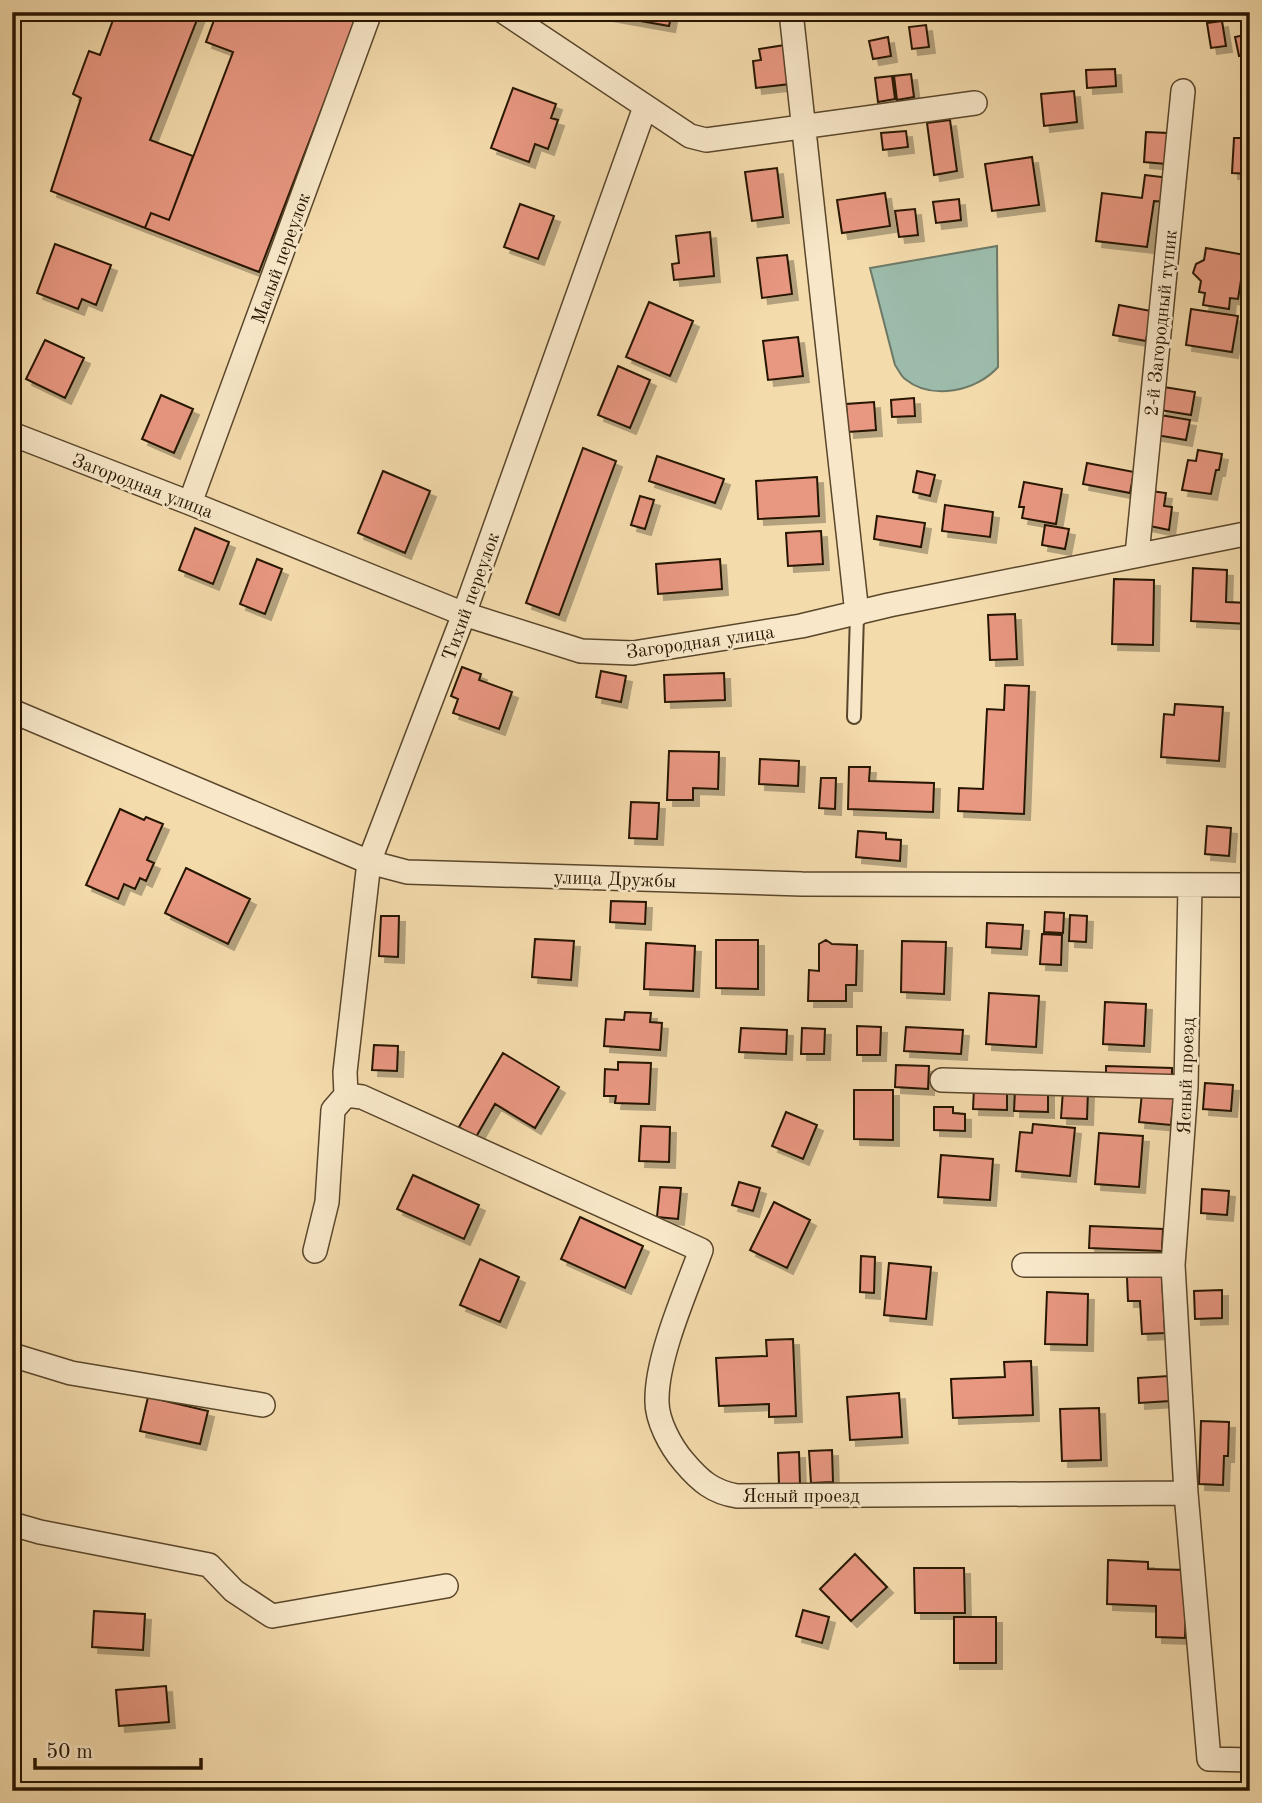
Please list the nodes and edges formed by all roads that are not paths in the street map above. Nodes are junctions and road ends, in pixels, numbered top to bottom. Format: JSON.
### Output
{"nodes":[{"id":1,"x":370,"y":12,"type":"edge"},
{"id":2,"x":504,"y":12,"type":"edge"},
{"id":3,"x":791,"y":12,"type":"edge"},
{"id":4,"x":1182,"y":92,"type":"dead end"},
{"id":5,"x":975,"y":103,"type":"dead end"},
{"id":6,"x":645,"y":107,"type":"junction"},
{"id":7,"x":805,"y":126,"type":"junction"},
{"id":8,"x":12,"y":434,"type":"edge"},
{"id":9,"x":190,"y":503,"type":"junction"},
{"id":10,"x":1250,"y":533,"type":"edge"},
{"id":11,"x":1137,"y":555,"type":"junction"},
{"id":12,"x":464,"y":614,"type":"junction"},
{"id":13,"x":857,"y":614,"type":"junction"},
{"id":14,"x":12,"y":711,"type":"edge"},
{"id":15,"x":854,"y":717,"type":"dead end"},
{"id":16,"x":1250,"y":855,"type":"edge"},
{"id":17,"x":369,"y":862,"type":"junction"},
{"id":18,"x":1248,"y":885,"type":"edge"},
{"id":19,"x":1190,"y":886,"type":"junction"},
{"id":20,"x":942,"y":1080,"type":"dead end"},
{"id":21,"x":1186,"y":1087,"type":"junction"},
{"id":22,"x":346,"y":1095,"type":"junction"},
{"id":23,"x":315,"y":1251,"type":"dead end"},
{"id":24,"x":1024,"y":1265,"type":"dead end"},
{"id":25,"x":1173,"y":1265,"type":"junction"},
{"id":26,"x":12,"y":1355,"type":"edge"},
{"id":27,"x":263,"y":1405,"type":"dead end"},
{"id":28,"x":1186,"y":1493,"type":"junction"},
{"id":29,"x":12,"y":1524,"type":"edge"},
{"id":30,"x":446,"y":1586,"type":"dead end"},
{"id":31,"x":1250,"y":1760,"type":"edge"}],
"edges":[{"from":1,"to":9,"type":"street","name":"Малый переулок"},
{"from":2,"to":6,"type":"street"},
{"from":3,"to":7,"type":"street"},
{"from":4,"to":11,"type":"street","name":"2-й Загородный тупик"},
{"from":5,"to":7,"type":"street"},
{"from":6,"to":7,"type":"street"},
{"from":6,"to":12,"type":"street","name":"Тихий переулок"},
{"from":7,"to":13,"type":"street"},
{"from":8,"to":9,"type":"street","name":"Загородная улица"},
{"from":9,"to":12,"type":"street","name":"Загородная улица"},
{"from":10,"to":11,"type":"street","name":"Загородная улица"},
{"from":11,"to":13,"type":"street","name":"Загородная улица"},
{"from":12,"to":13,"type":"street","name":"Загородная улица"},
{"from":12,"to":17,"type":"street","name":"Тихий переулок"},
{"from":13,"to":15,"type":"lane"},
{"from":14,"to":17,"type":"street","name":"улица Дружбы"},
{"from":16,"to":18,"type":"lane"},
{"from":17,"to":19,"type":"street","name":"улица Дружбы"},
{"from":17,"to":22,"type":"street","name":"Тихий переулок"},
{"from":18,"to":19,"type":"street","name":"улица Дружбы"},
{"from":19,"to":21,"type":"street","name":"Ясный проезд"},
{"from":20,"to":21,"type":"street"},
{"from":21,"to":25,"type":"street","name":"Ясный проезд"},
{"from":22,"to":23,"type":"street"},
{"from":22,"to":28,"type":"street","name":"Ясный проезд"},
{"from":24,"to":25,"type":"street"},
{"from":25,"to":28,"type":"street","name":"Ясный проезд"},
{"from":26,"to":27,"type":"street"},
{"from":28,"to":31,"type":"street"},
{"from":29,"to":30,"type":"street"}]}
